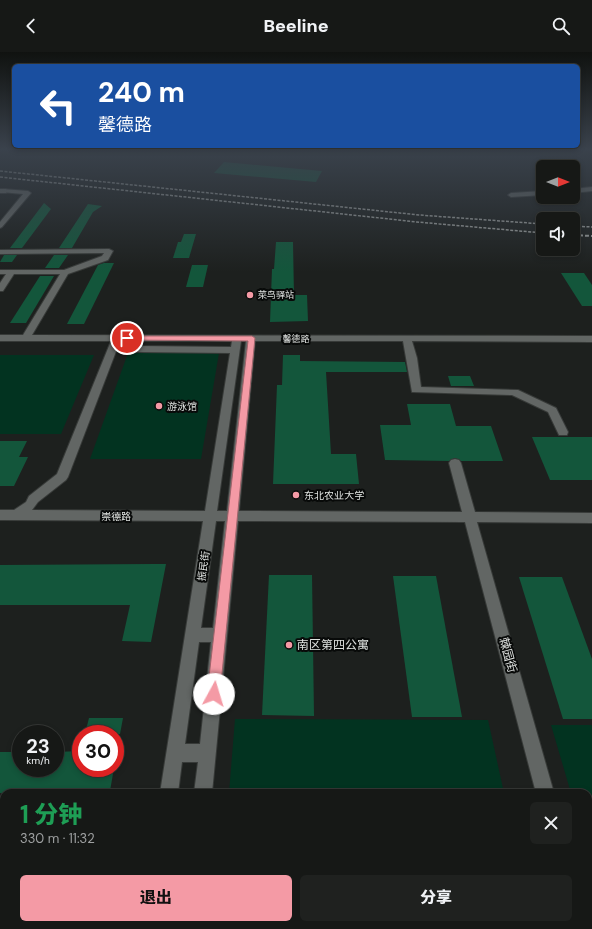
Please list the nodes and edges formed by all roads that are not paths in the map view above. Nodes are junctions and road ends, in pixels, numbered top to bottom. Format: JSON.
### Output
{"nodes":[{"id":1,"x":2,"y":191,"type":"edge"},
{"id":2,"x":536,"y":193,"type":"edge"},
{"id":3,"x":511,"y":195,"type":"dead end"},
{"id":4,"x":0,"y":211,"type":"edge"},
{"id":5,"x":14,"y":211,"type":"junction"},
{"id":6,"x":0,"y":226,"type":"edge"},
{"id":7,"x":0,"y":252,"type":"edge"},
{"id":8,"x":0,"y":272,"type":"edge"},
{"id":9,"x":12,"y":272,"type":"junction"},
{"id":10,"x":65,"y":272,"type":"junction"},
{"id":11,"x":0,"y":288,"type":"edge"},
{"id":12,"x":0,"y":338,"type":"edge"},
{"id":13,"x":26,"y":338,"type":"junction"},
{"id":14,"x":122,"y":338,"type":"junction"},
{"id":15,"x":252,"y":338,"type":"junction"},
{"id":16,"x":407,"y":339,"type":"junction"},
{"id":17,"x":592,"y":339,"type":"edge"},
{"id":18,"x":236,"y":344,"type":"junction"},
{"id":19,"x":229,"y":392,"type":"junction"},
{"id":20,"x":246,"y":392,"type":"junction"},
{"id":21,"x":562,"y":432,"type":"dead end"},
{"id":22,"x":220,"y":448,"type":"junction"},
{"id":23,"x":240,"y":448,"type":"junction"},
{"id":24,"x":455,"y":463,"type":"dead end"},
{"id":25,"x":0,"y":515,"type":"edge"},
{"id":26,"x":16,"y":515,"type":"junction"},
{"id":27,"x":210,"y":516,"type":"junction"},
{"id":28,"x":232,"y":516,"type":"junction"},
{"id":29,"x":471,"y":517,"type":"junction"},
{"id":30,"x":592,"y":518,"type":"edge"},
{"id":31,"x":193,"y":635,"type":"junction"},
{"id":32,"x":220,"y":636,"type":"junction"},
{"id":33,"x":175,"y":753,"type":"junction"},
{"id":34,"x":207,"y":753,"type":"junction"},
{"id":35,"x":170,"y":789,"type":"edge"},
{"id":36,"x":203,"y":789,"type":"edge"},
{"id":37,"x":544,"y":789,"type":"edge"}],
"edges":[{"from":1,"to":5,"type":"street"},
{"from":2,"to":3,"type":"street"},
{"from":4,"to":5,"type":"street"},
{"from":5,"to":6,"type":"street"},
{"from":7,"to":10,"type":"street"},
{"from":8,"to":9,"type":"street"},
{"from":9,"to":10,"type":"street"},
{"from":9,"to":11,"type":"street"},
{"from":10,"to":13,"type":"street"},
{"from":12,"to":13,"type":"street"},
{"from":13,"to":14,"type":"street"},
{"from":14,"to":18,"type":"street","name":"馨德路"},
{"from":14,"to":26,"type":"street"},
{"from":15,"to":16,"type":"street","name":"馨德路"},
{"from":15,"to":18,"type":"street","name":"馨德路"},
{"from":15,"to":20,"type":"street"},
{"from":16,"to":17,"type":"street","name":"馨德路"},
{"from":16,"to":21,"type":"street"},
{"from":18,"to":19,"type":"street","name":"振民街"},
{"from":19,"to":20,"type":"street"},
{"from":19,"to":22,"type":"street","name":"振民街"},
{"from":20,"to":23,"type":"street"},
{"from":22,"to":23,"type":"street"},
{"from":22,"to":27,"type":"street","name":"振民街"},
{"from":23,"to":28,"type":"street"},
{"from":24,"to":29,"type":"street","name":"棘园街"},
{"from":25,"to":26,"type":"street","name":"崇德路"},
{"from":26,"to":27,"type":"street","name":"崇德路"},
{"from":27,"to":28,"type":"street","name":"崇德路"},
{"from":27,"to":31,"type":"street","name":"振民街"},
{"from":28,"to":29,"type":"street","name":"崇德路"},
{"from":28,"to":32,"type":"street"},
{"from":29,"to":30,"type":"street","name":"崇德路"},
{"from":29,"to":37,"type":"street","name":"棘园街"},
{"from":31,"to":32,"type":"street"},
{"from":31,"to":33,"type":"street","name":"振民街"},
{"from":32,"to":34,"type":"street"},
{"from":33,"to":34,"type":"street"},
{"from":33,"to":35,"type":"street","name":"振民街"},
{"from":34,"to":36,"type":"street"}]}
